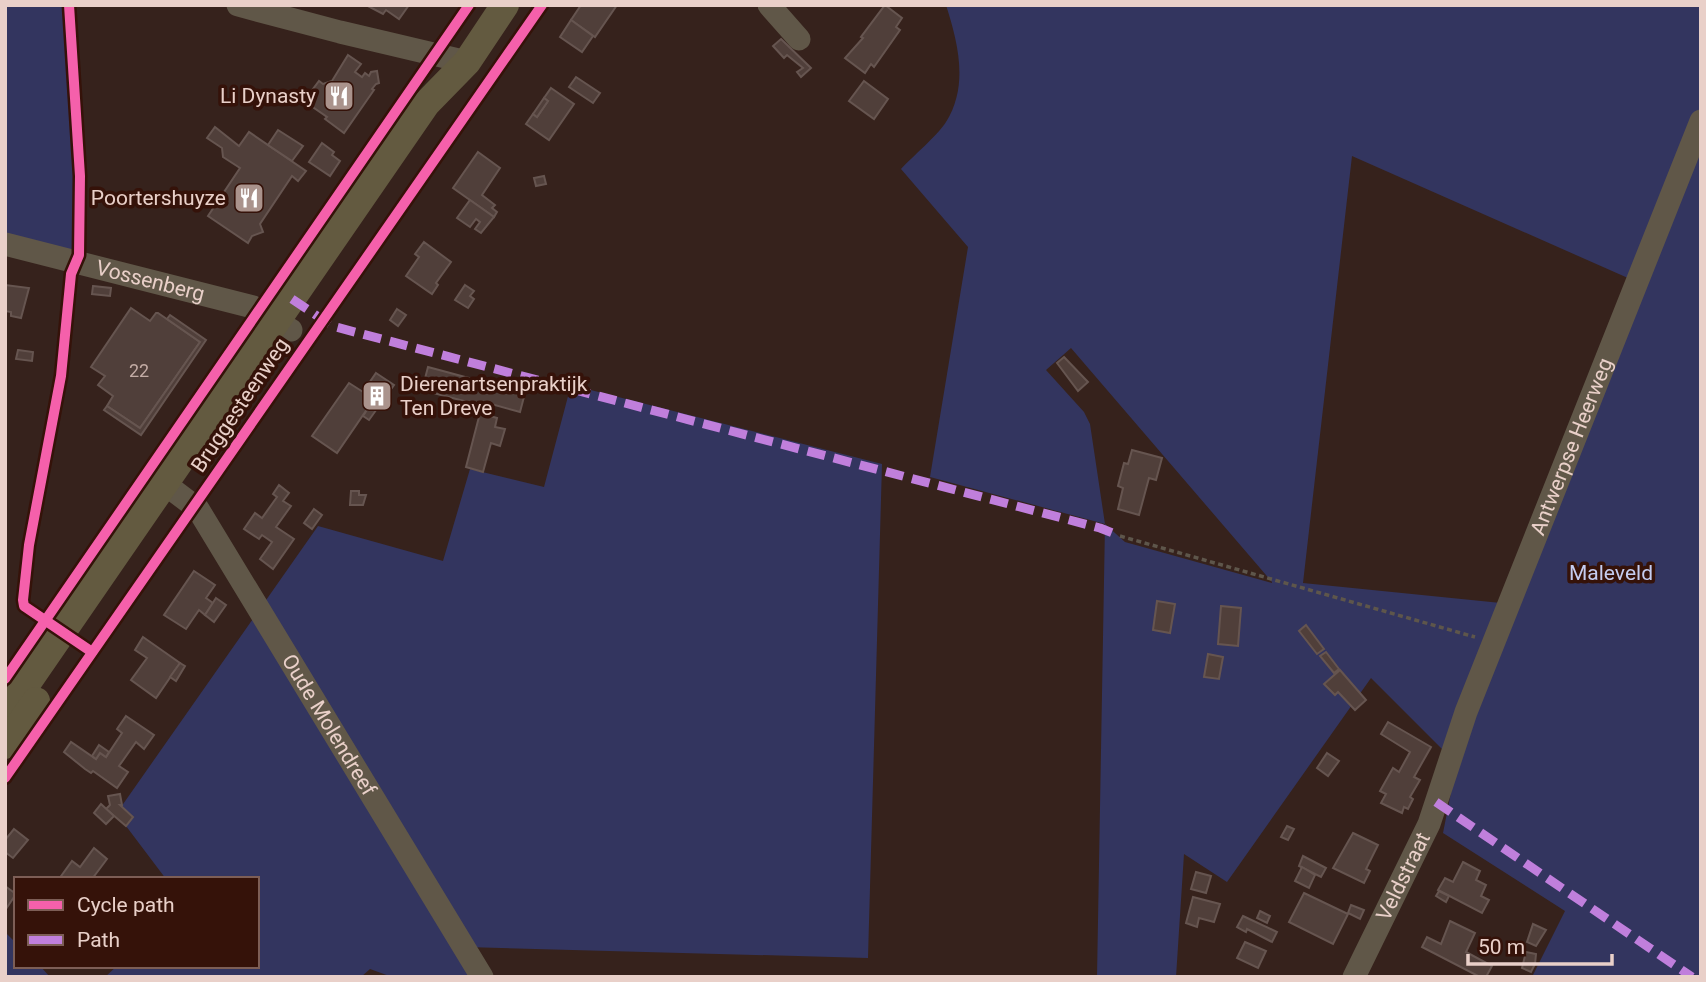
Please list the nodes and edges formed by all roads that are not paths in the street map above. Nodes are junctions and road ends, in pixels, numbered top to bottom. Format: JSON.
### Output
{"nodes":[{"id":1,"x":238,"y":5,"type":"edge"},
{"id":2,"x":505,"y":5,"type":"edge"},
{"id":3,"x":769,"y":5,"type":"edge"},
{"id":4,"x":799,"y":39,"type":"dead end"},
{"id":5,"x":467,"y":62,"type":"junction"},
{"id":6,"x":1701,"y":121,"type":"edge"},
{"id":7,"x":5,"y":244,"type":"edge"},
{"id":8,"x":284,"y":325,"type":"junction"},
{"id":9,"x":172,"y":489,"type":"junction"},
{"id":10,"x":5,"y":715,"type":"edge"},
{"id":11,"x":5,"y":745,"type":"edge"},
{"id":12,"x":1445,"y":774,"type":"joint"},
{"id":13,"x":482,"y":977,"type":"edge"},
{"id":14,"x":1354,"y":977,"type":"edge"}],
"edges":[{"from":1,"to":5,"type":"street"},
{"from":2,"to":5,"type":"main road","name":"Bruggesteenweg"},
{"from":3,"to":4,"type":"street"},
{"from":5,"to":8,"type":"main road","name":"Bruggesteenweg"},
{"from":6,"to":12,"type":"street","name":"Antwerpse Heerweg"},
{"from":7,"to":8,"type":"street","name":"Vossenberg"},
{"from":8,"to":9,"type":"main road","name":"Bruggesteenweg"},
{"from":9,"to":10,"type":"main road","name":"Bruggesteenweg"},
{"from":9,"to":11,"type":"main road","name":"Bruggesteenweg"},
{"from":9,"to":13,"type":"street","name":"Oude Molendreef"},
{"from":12,"to":14,"type":"street","name":"Veldstraat"}]}
